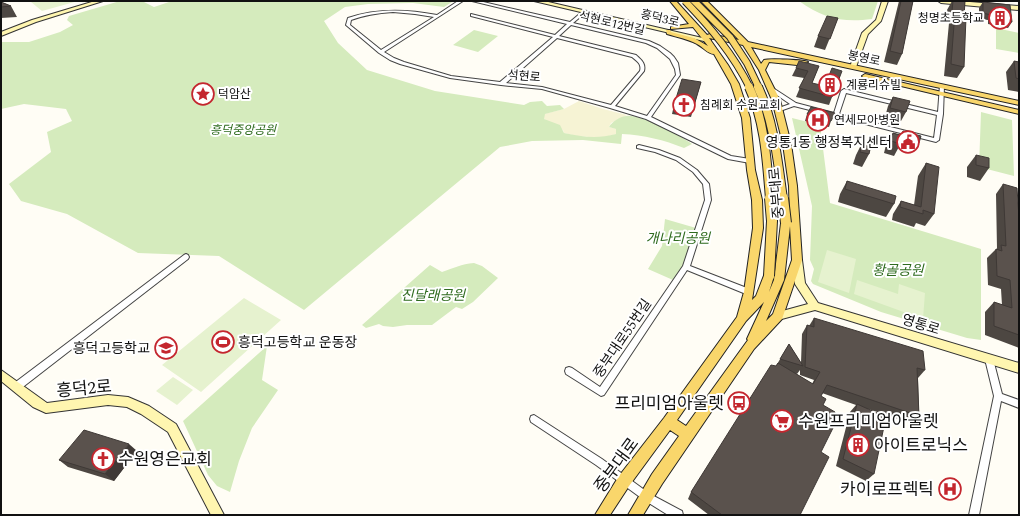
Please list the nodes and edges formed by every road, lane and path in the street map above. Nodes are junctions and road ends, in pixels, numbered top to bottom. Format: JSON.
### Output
{"nodes":[{"id":1,"x":100,"y":1,"type":"edge"},
{"id":2,"x":461,"y":1,"type":"edge"},
{"id":3,"x":474,"y":1,"type":"edge"},
{"id":4,"x":537,"y":1,"type":"edge"},
{"id":5,"x":553,"y":1,"type":"edge"},
{"id":6,"x":674,"y":1,"type":"edge"},
{"id":7,"x":685,"y":1,"type":"edge"},
{"id":8,"x":694,"y":1,"type":"edge"},
{"id":9,"x":704,"y":1,"type":"edge"},
{"id":10,"x":885,"y":1,"type":"edge"},
{"id":11,"x":941,"y":1,"type":"edge"},
{"id":12,"x":1019,"y":8,"type":"edge"},
{"id":13,"x":584,"y":12,"type":"junction"},
{"id":14,"x":472,"y":15,"type":"dead end"},
{"id":15,"x":437,"y":16,"type":"junction"},
{"id":16,"x":691,"y":20,"type":"junction"},
{"id":17,"x":723,"y":20,"type":"junction"},
{"id":18,"x":570,"y":24,"type":"junction"},
{"id":19,"x":670,"y":29,"type":"junction"},
{"id":20,"x":1,"y":34,"type":"edge"},
{"id":21,"x":556,"y":36,"type":"junction"},
{"id":22,"x":706,"y":37,"type":"junction"},
{"id":23,"x":747,"y":46,"type":"junction"},
{"id":24,"x":382,"y":52,"type":"junction"},
{"id":25,"x":804,"y":59,"type":"junction"},
{"id":26,"x":824,"y":61,"type":"junction"},
{"id":27,"x":725,"y":64,"type":"junction"},
{"id":28,"x":853,"y":67,"type":"junction"},
{"id":29,"x":762,"y":70,"type":"junction"},
{"id":30,"x":501,"y":84,"type":"junction"},
{"id":31,"x":942,"y":86,"type":"junction"},
{"id":32,"x":771,"y":89,"type":"junction"},
{"id":33,"x":942,"y":95,"type":"junction"},
{"id":34,"x":1019,"y":103,"type":"edge"},
{"id":35,"x":794,"y":104,"type":"junction"},
{"id":36,"x":612,"y":107,"type":"junction"},
{"id":37,"x":778,"y":110,"type":"junction"},
{"id":38,"x":1019,"y":112,"type":"edge"},
{"id":39,"x":836,"y":114,"type":"junction"},
{"id":40,"x":940,"y":114,"type":"junction"},
{"id":41,"x":648,"y":118,"type":"junction"},
{"id":42,"x":639,"y":147,"type":"dead end"},
{"id":43,"x":750,"y":162,"type":"junction"},
{"id":44,"x":186,"y":258,"type":"dead end"},
{"id":45,"x":797,"y":260,"type":"junction"},
{"id":46,"x":686,"y":267,"type":"junction"},
{"id":47,"x":749,"y":292,"type":"junction"},
{"id":48,"x":815,"y":306,"type":"junction"},
{"id":49,"x":778,"y":316,"type":"junction"},
{"id":50,"x":742,"y":318,"type":"junction"},
{"id":51,"x":750,"y":346,"type":"junction"},
{"id":52,"x":989,"y":359,"type":"junction"},
{"id":53,"x":1019,"y":368,"type":"edge"},
{"id":54,"x":569,"y":371,"type":"dead end"},
{"id":55,"x":1,"y":375,"type":"edge"},
{"id":56,"x":16,"y":387,"type":"junction"},
{"id":57,"x":998,"y":396,"type":"junction"},
{"id":58,"x":1019,"y":404,"type":"edge"},
{"id":59,"x":534,"y":419,"type":"dead end"},
{"id":60,"x":669,"y":422,"type":"junction"},
{"id":61,"x":688,"y":435,"type":"junction"},
{"id":62,"x":624,"y":481,"type":"junction"},
{"id":63,"x":647,"y":497,"type":"junction"},
{"id":64,"x":218,"y":515,"type":"edge"},
{"id":65,"x":602,"y":515,"type":"edge"},
{"id":66,"x":635,"y":515,"type":"edge"},
{"id":67,"x":678,"y":515,"type":"edge"},
{"id":68,"x":974,"y":515,"type":"edge"}],
"edges":[{"from":1,"to":20,"type":"street"},
{"from":2,"to":15,"type":"street"},
{"from":3,"to":18,"type":"street","name":"석현로12번길"},
{"from":4,"to":13,"type":"street","name":"흥덕3로"},
{"from":5,"to":19,"type":"street","name":"흥덕3로"},
{"from":6,"to":16,"type":"main road","name":"중부대로"},
{"from":7,"to":50,"type":"main road","name":"중부대로","bridge":true},
{"from":8,"to":51,"type":"main road","name":"중부대로","bridge":true},
{"from":9,"to":17,"type":"main road","name":"중부대로"},
{"from":10,"to":28,"type":"street"},
{"from":11,"to":12,"type":"street"},
{"from":13,"to":18,"type":"street"},
{"from":13,"to":19,"type":"street","name":"흥덕3로"},
{"from":14,"to":21,"type":"street"},
{"from":15,"to":24,"type":"street"},
{"from":15,"to":24,"type":"street","name":"석현로"},
{"from":16,"to":19,"type":"main road"},
{"from":16,"to":22,"type":"main road","name":"중부대로"},
{"from":17,"to":23,"type":"main road","name":"중부대로"},
{"from":17,"to":26,"type":"main road"},
{"from":18,"to":21,"type":"street"},
{"from":18,"to":41,"type":"street","name":"석현로12번길"},
{"from":19,"to":22,"type":"street","name":"흥덕3로"},
{"from":19,"to":27,"type":"main road"},
{"from":21,"to":30,"type":"street"},
{"from":21,"to":36,"type":"street"},
{"from":22,"to":23,"type":"main road","name":"봉영로"},
{"from":22,"to":27,"type":"main road","name":"중부대로"},
{"from":23,"to":25,"type":"main road","name":"봉영로"},
{"from":23,"to":25,"type":"main road","name":"봉영로"},
{"from":23,"to":29,"type":"main road","name":"중부대로"},
{"from":24,"to":30,"type":"street","name":"석현로"},
{"from":25,"to":26,"type":"main road","name":"봉영로"},
{"from":25,"to":29,"type":"main road"},
{"from":25,"to":33,"type":"main road","name":"봉영로"},
{"from":26,"to":28,"type":"main road","name":"봉영로"},
{"from":27,"to":43,"type":"main road","name":"중부대로"},
{"from":28,"to":31,"type":"main road","name":"봉영로"},
{"from":29,"to":32,"type":"main road","name":"중부대로"},
{"from":30,"to":36,"type":"street","name":"석현로"},
{"from":31,"to":33,"type":"street"},
{"from":31,"to":34,"type":"main road","name":"봉영로"},
{"from":32,"to":35,"type":"street"},
{"from":32,"to":37,"type":"main road","name":"중부대로"},
{"from":33,"to":38,"type":"main road","name":"봉영로"},
{"from":33,"to":40,"type":"street"},
{"from":35,"to":37,"type":"street"},
{"from":35,"to":39,"type":"street"},
{"from":36,"to":41,"type":"street","name":"석현로"},
{"from":37,"to":45,"type":"main road","name":"중부대로"},
{"from":39,"to":40,"type":"street"},
{"from":39,"to":40,"type":"street"},
{"from":41,"to":43,"type":"street","name":"석현로"},
{"from":42,"to":46,"type":"street","name":"중부대로55번길"},
{"from":43,"to":47,"type":"main road","name":"중부대로"},
{"from":44,"to":56,"type":"street"},
{"from":45,"to":48,"type":"street"},
{"from":45,"to":49,"type":"main road","name":"중부대로"},
{"from":46,"to":47,"type":"street"},
{"from":46,"to":54,"type":"street","name":"중부대로55번길"},
{"from":47,"to":50,"type":"main road","name":"중부대로"},
{"from":48,"to":49,"type":"street"},
{"from":48,"to":52,"type":"street","name":"영통로"},
{"from":49,"to":51,"type":"main road","name":"중부대로"},
{"from":50,"to":60,"type":"main road","name":"중부대로"},
{"from":51,"to":61,"type":"main road","name":"중부대로"},
{"from":52,"to":53,"type":"street","name":"영통로"},
{"from":52,"to":57,"type":"street"},
{"from":55,"to":56,"type":"street","name":"흥덕2로"},
{"from":56,"to":64,"type":"street","name":"흥덕2로"},
{"from":57,"to":58,"type":"street"},
{"from":57,"to":68,"type":"street"},
{"from":59,"to":62,"type":"street"},
{"from":60,"to":61,"type":"main road"},
{"from":60,"to":62,"type":"main road","name":"중부대로"},
{"from":61,"to":63,"type":"main road","name":"중부대로"},
{"from":62,"to":63,"type":"street"},
{"from":62,"to":65,"type":"main road","name":"중부대로"},
{"from":63,"to":66,"type":"main road","name":"중부대로"},
{"from":63,"to":67,"type":"street"}]}
